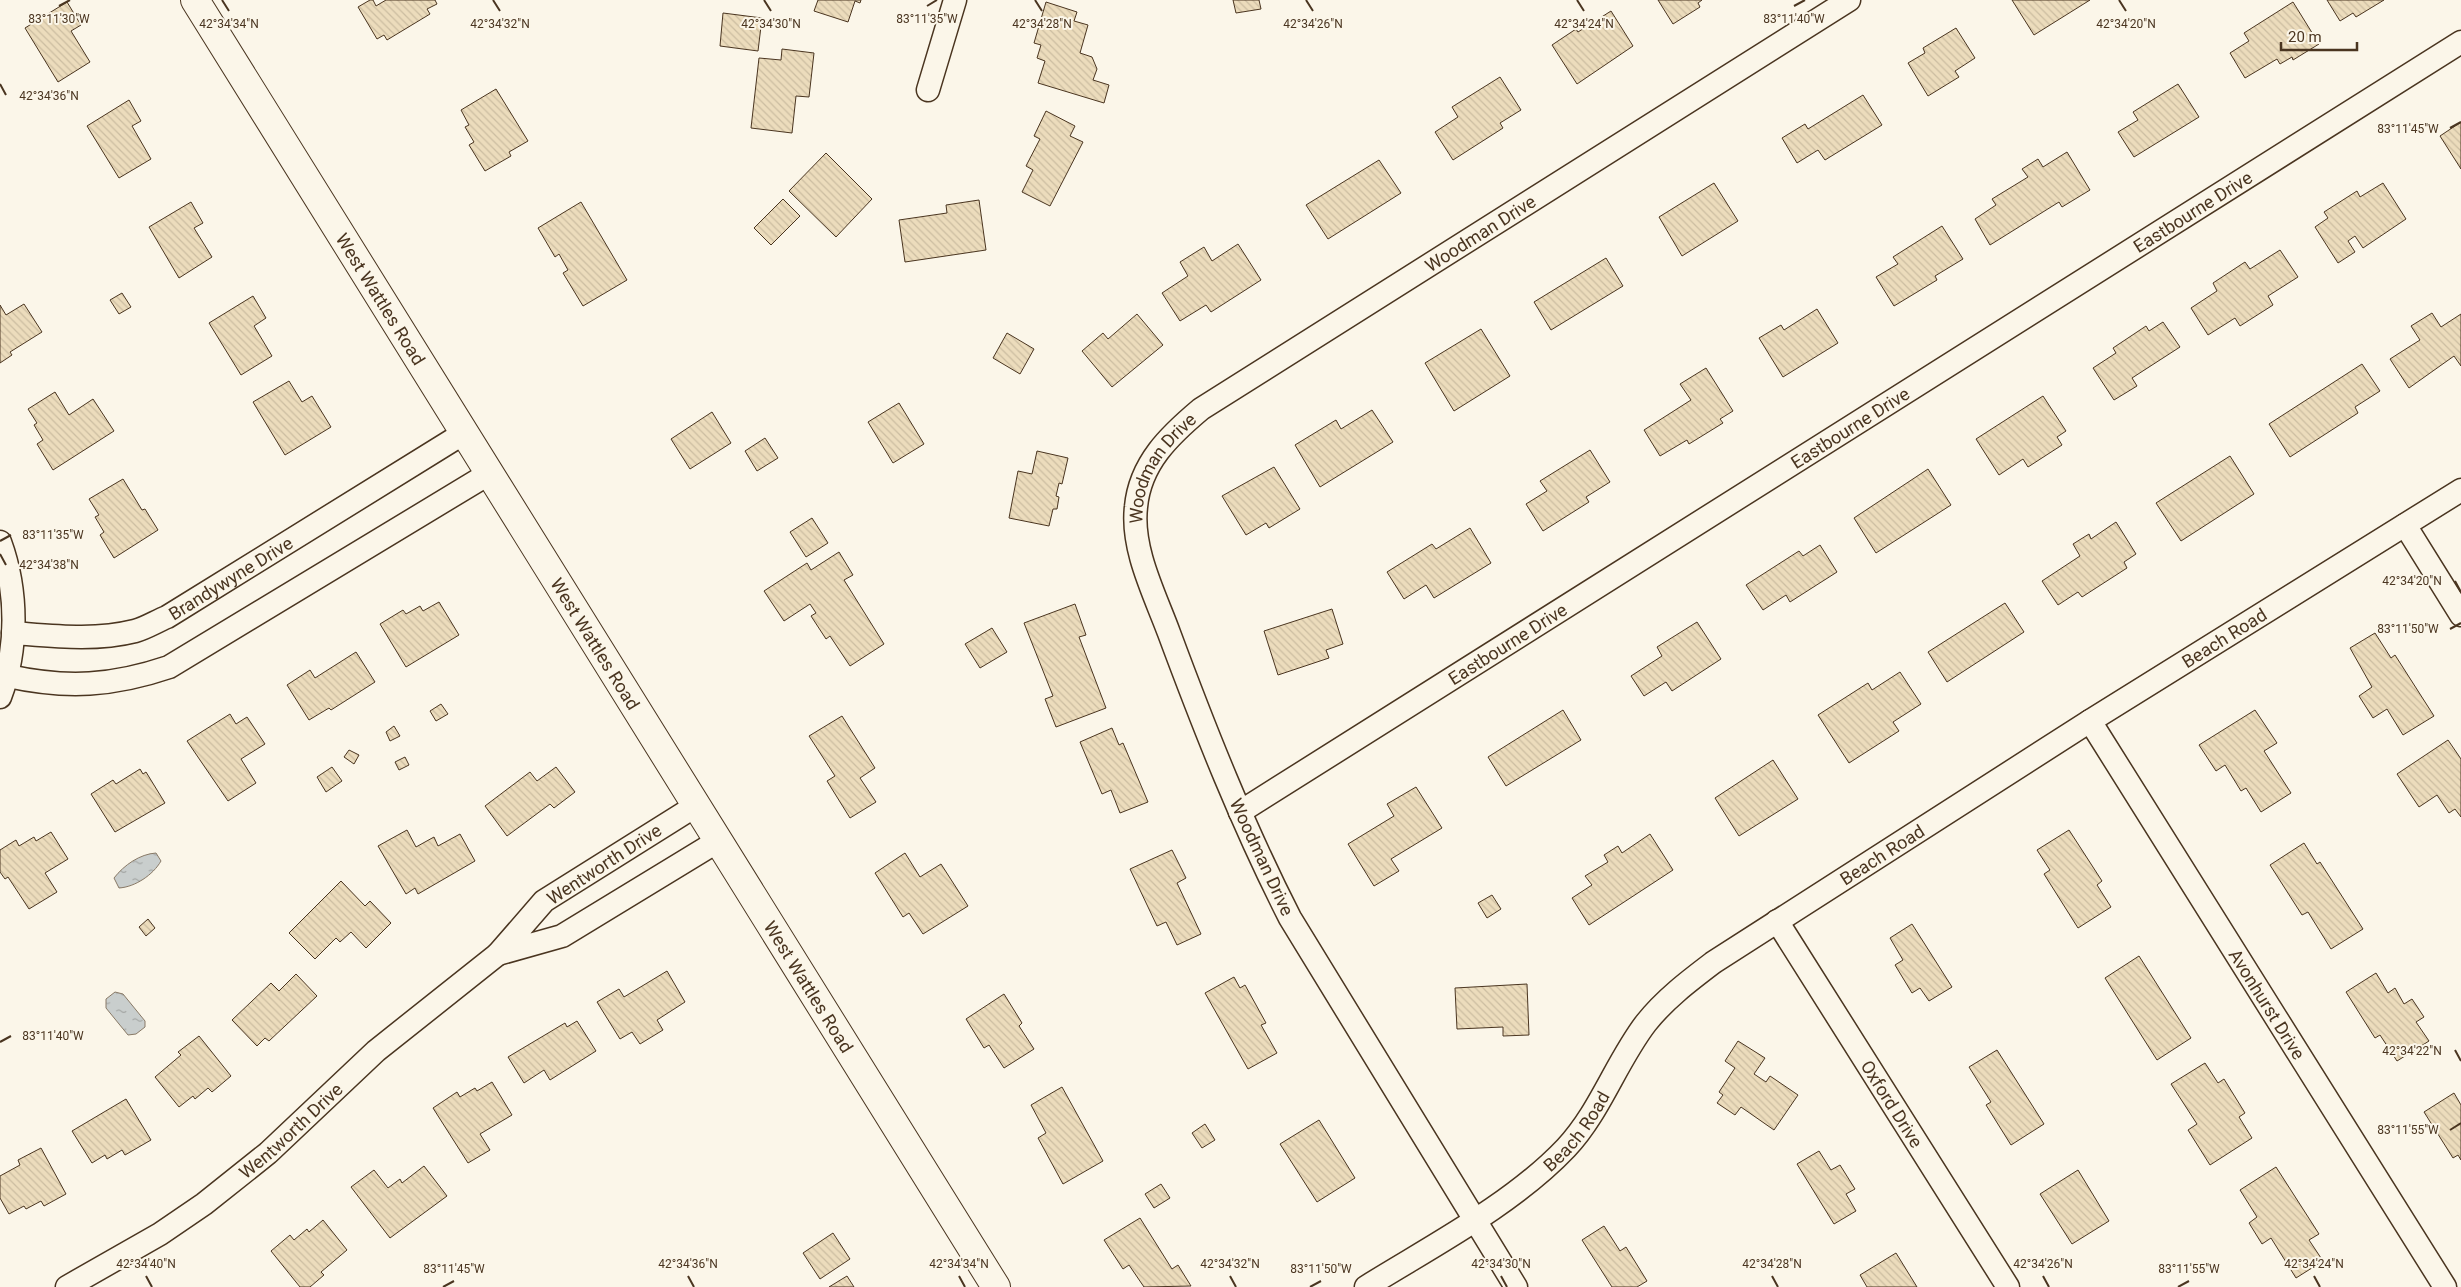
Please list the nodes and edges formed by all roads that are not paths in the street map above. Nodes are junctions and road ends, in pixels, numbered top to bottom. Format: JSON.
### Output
{"nodes":[{"id":1,"x":195,"y":0,"type":"edge"},
{"id":2,"x":955,"y":0,"type":"edge"},
{"id":3,"x":1849,"y":0,"type":"edge"},
{"id":4,"x":2461,"y":42,"type":"edge"},
{"id":5,"x":928,"y":90,"type":"dead end"},
{"id":6,"x":464,"y":433,"type":"junction"},
{"id":7,"x":490,"y":474,"type":"junction"},
{"id":8,"x":2461,"y":490,"type":"edge"},
{"id":9,"x":2405,"y":525,"type":"junction"},
{"id":10,"x":0,"y":542,"type":"edge"},
{"id":11,"x":2461,"y":615,"type":"edge"},
{"id":12,"x":13,"y":633,"type":"junction"},
{"id":13,"x":8,"y":676,"type":"junction"},
{"id":14,"x":0,"y":697,"type":"edge"},
{"id":15,"x":2090,"y":721,"type":"junction"},
{"id":16,"x":696,"y":805,"type":"junction"},
{"id":17,"x":1240,"y":812,"type":"junction"},
{"id":18,"x":718,"y":841,"type":"junction"},
{"id":19,"x":1777,"y":921,"type":"junction"},
{"id":20,"x":498,"y":954,"type":"junction"},
{"id":21,"x":1474,"y":1219,"type":"junction"},
{"id":22,"x":68,"y":1287,"type":"edge"},
{"id":23,"x":996,"y":1287,"type":"edge"},
{"id":24,"x":1366,"y":1287,"type":"edge"},
{"id":25,"x":1516,"y":1287,"type":"edge"},
{"id":26,"x":2008,"y":1287,"type":"edge"},
{"id":27,"x":2445,"y":1287,"type":"edge"}],
"edges":[{"from":1,"to":6,"type":"street","name":"West Wattles Road"},
{"from":2,"to":5,"type":"street"},
{"from":3,"to":17,"type":"street","name":"Woodman Drive"},
{"from":4,"to":17,"type":"street","name":"Eastbourne Drive"},
{"from":6,"to":7,"type":"street","name":"West Wattles Road"},
{"from":6,"to":12,"type":"street","name":"Brandywyne Drive"},
{"from":7,"to":13,"type":"street"},
{"from":7,"to":16,"type":"street","name":"West Wattles Road"},
{"from":8,"to":9,"type":"street","name":"Beach Road"},
{"from":9,"to":11,"type":"street"},
{"from":9,"to":15,"type":"street","name":"Beach Road"},
{"from":10,"to":12,"type":"street"},
{"from":12,"to":13,"type":"street"},
{"from":13,"to":14,"type":"street"},
{"from":15,"to":19,"type":"street","name":"Beach Road"},
{"from":15,"to":27,"type":"street","name":"Avonhurst Drive"},
{"from":16,"to":18,"type":"street","name":"West Wattles Road"},
{"from":16,"to":20,"type":"street","name":"Wentworth Drive"},
{"from":17,"to":21,"type":"street","name":"Woodman Drive"},
{"from":18,"to":20,"type":"street","name":"Wentworth Drive"},
{"from":18,"to":23,"type":"street","name":"West Wattles Road"},
{"from":19,"to":21,"type":"street","name":"Beach Road"},
{"from":19,"to":26,"type":"street","name":"Oxford Drive"},
{"from":20,"to":22,"type":"street","name":"Wentworth Drive"},
{"from":21,"to":24,"type":"street","name":"Beach Road"},
{"from":21,"to":25,"type":"street","name":"Woodman Drive"}]}
